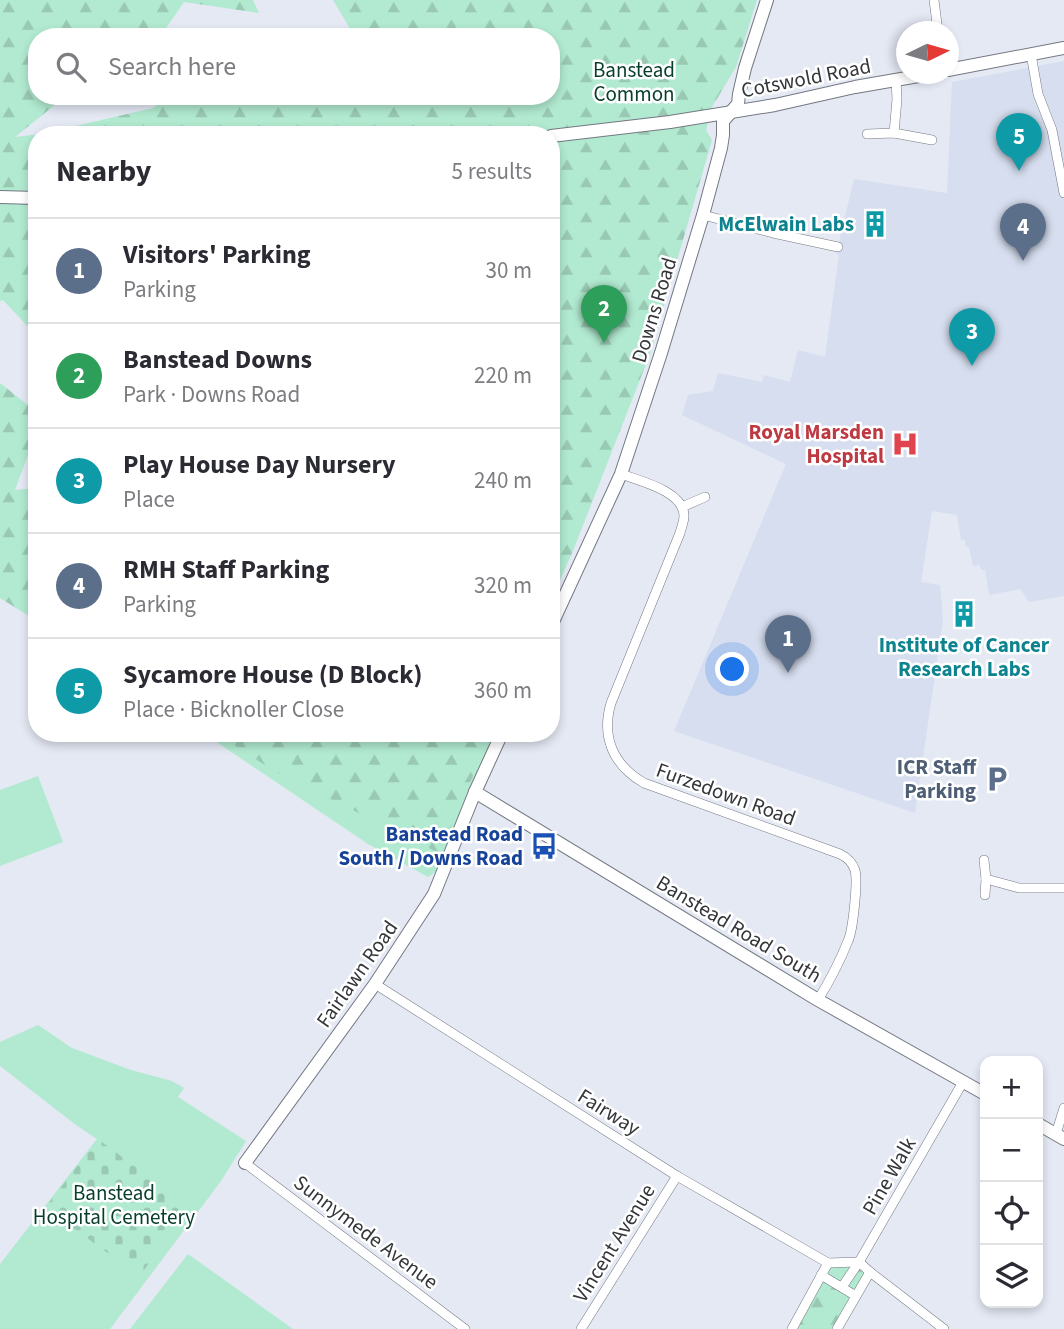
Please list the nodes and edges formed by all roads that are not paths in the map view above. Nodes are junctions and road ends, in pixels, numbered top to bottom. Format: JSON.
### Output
{"nodes":[{"id":1,"x":766,"y":0,"type":"edge"},
{"id":2,"x":934,"y":0,"type":"edge"},
{"id":3,"x":937,"y":21,"type":"edge"},
{"id":4,"x":1064,"y":48,"type":"edge"},
{"id":5,"x":1031,"y":54,"type":"junction"},
{"id":6,"x":959,"y":68,"type":"edge"},
{"id":7,"x":896,"y":80,"type":"edge"},
{"id":8,"x":896,"y":84,"type":"edge"},
{"id":9,"x":730,"y":112,"type":"junction"},
{"id":10,"x":894,"y":133,"type":"junction"},
{"id":11,"x":867,"y":134,"type":"dead end"},
{"id":12,"x":560,"y":135,"type":"edge"},
{"id":13,"x":932,"y":140,"type":"dead end"},
{"id":14,"x":1064,"y":193,"type":"edge"},
{"id":15,"x":0,"y":197,"type":"edge"},
{"id":16,"x":28,"y":198,"type":"edge"},
{"id":17,"x":703,"y":215,"type":"junction"},
{"id":18,"x":838,"y":247,"type":"dead end"},
{"id":19,"x":621,"y":474,"type":"junction"},
{"id":20,"x":705,"y":497,"type":"dead end"},
{"id":21,"x":682,"y":507,"type":"junction"},
{"id":22,"x":560,"y":606,"type":"edge"},
{"id":23,"x":498,"y":742,"type":"edge"},
{"id":24,"x":475,"y":792,"type":"junction"},
{"id":25,"x":984,"y":860,"type":"dead end"},
{"id":26,"x":986,"y":879,"type":"junction"},
{"id":27,"x":1064,"y":888,"type":"edge"},
{"id":28,"x":985,"y":895,"type":"dead end"},
{"id":29,"x":375,"y":984,"type":"junction"},
{"id":30,"x":818,"y":1000,"type":"junction"},
{"id":31,"x":963,"y":1082,"type":"junction"},
{"id":32,"x":980,"y":1091,"type":"edge"},
{"id":33,"x":1064,"y":1108,"type":"edge"},
{"id":34,"x":1043,"y":1127,"type":"edge"},
{"id":35,"x":1060,"y":1137,"type":"edge"},
{"id":36,"x":245,"y":1163,"type":"joint"},
{"id":37,"x":677,"y":1176,"type":"junction"},
{"id":38,"x":859,"y":1262,"type":"junction"},
{"id":39,"x":828,"y":1263,"type":"junction"},
{"id":40,"x":870,"y":1272,"type":"junction"},
{"id":41,"x":821,"y":1275,"type":"junction"},
{"id":42,"x":842,"y":1287,"type":"junction"},
{"id":43,"x":856,"y":1296,"type":"junction"},
{"id":44,"x":465,"y":1329,"type":"edge"},
{"id":45,"x":581,"y":1329,"type":"edge"},
{"id":46,"x":792,"y":1329,"type":"edge"},
{"id":47,"x":837,"y":1329,"type":"edge"},
{"id":48,"x":944,"y":1329,"type":"edge"}],
"edges":[{"from":1,"to":9,"type":"street","name":"Downs Road"},
{"from":2,"to":3,"type":"street"},
{"from":4,"to":5,"type":"street"},
{"from":5,"to":6,"type":"street"},
{"from":5,"to":14,"type":"street"},
{"from":7,"to":9,"type":"street","name":"Cotswold Road"},
{"from":8,"to":10,"type":"street"},
{"from":9,"to":12,"type":"street","name":"Cotswold Road"},
{"from":9,"to":17,"type":"street","name":"Downs Road"},
{"from":10,"to":11,"type":"street"},
{"from":10,"to":13,"type":"street"},
{"from":15,"to":16,"type":"street"},
{"from":17,"to":18,"type":"street"},
{"from":17,"to":19,"type":"street","name":"Downs Road"},
{"from":19,"to":21,"type":"street"},
{"from":19,"to":22,"type":"street","name":"Downs Road"},
{"from":20,"to":21,"type":"street"},
{"from":21,"to":30,"type":"street","name":"Furzedown Road"},
{"from":23,"to":24,"type":"street"},
{"from":24,"to":29,"type":"street","name":"Fairlawn Road"},
{"from":24,"to":30,"type":"street","name":"Banstead Road South"},
{"from":25,"to":26,"type":"street"},
{"from":26,"to":27,"type":"street"},
{"from":26,"to":28,"type":"street"},
{"from":29,"to":36,"type":"street","name":"Fairlawn Road"},
{"from":29,"to":37,"type":"street","name":"Fairway"},
{"from":30,"to":31,"type":"street","name":"Banstead Road South"},
{"from":31,"to":32,"type":"street","name":"Banstead Road South"},
{"from":31,"to":38,"type":"street","name":"Pine Walk"},
{"from":33,"to":35,"type":"street"},
{"from":34,"to":35,"type":"street"},
{"from":36,"to":44,"type":"street","name":"Sunnymede Avenue"},
{"from":37,"to":39,"type":"street","name":"Fairway"},
{"from":37,"to":45,"type":"street","name":"Vincent Avenue"},
{"from":38,"to":39,"type":"street"},
{"from":38,"to":40,"type":"street"},
{"from":38,"to":42,"type":"street","name":"Pine Walk"},
{"from":39,"to":41,"type":"street"},
{"from":40,"to":43,"type":"street"},
{"from":40,"to":48,"type":"street"},
{"from":41,"to":42,"type":"street"},
{"from":41,"to":46,"type":"street"},
{"from":42,"to":43,"type":"street"},
{"from":43,"to":47,"type":"street"}]}
